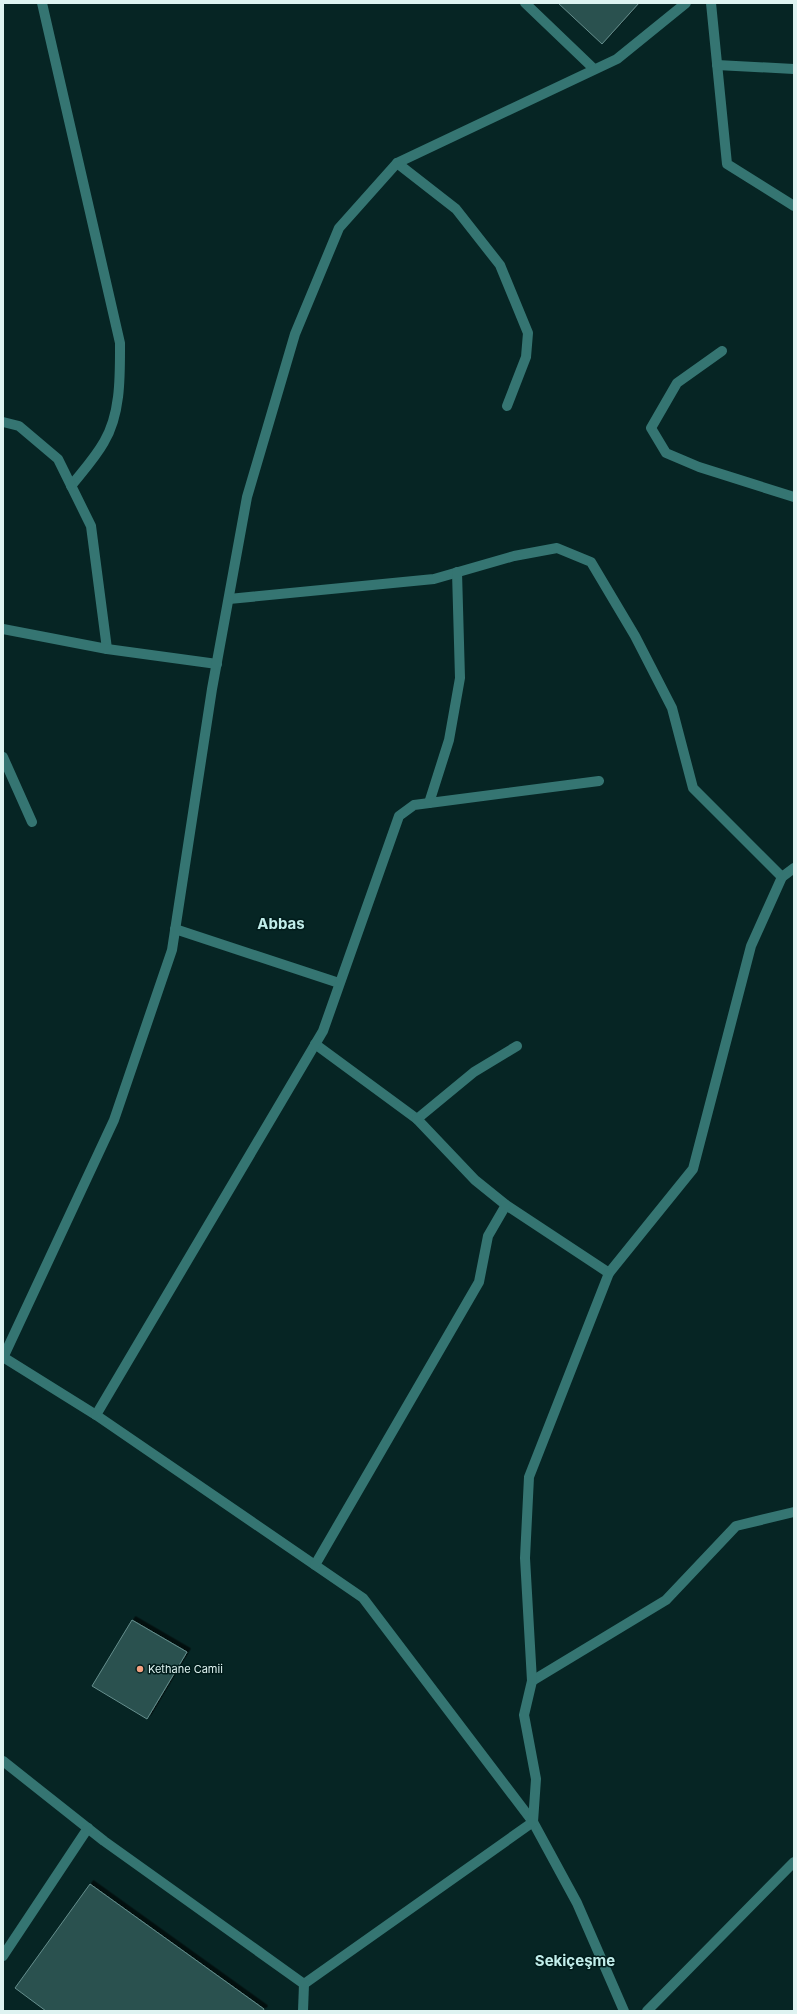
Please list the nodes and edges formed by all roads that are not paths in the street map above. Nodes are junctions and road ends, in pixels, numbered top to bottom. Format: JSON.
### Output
{"nodes":[{"id":1,"x":42,"y":3,"type":"edge"},
{"id":2,"x":525,"y":3,"type":"edge"},
{"id":3,"x":686,"y":3,"type":"edge"},
{"id":4,"x":711,"y":3,"type":"edge"},
{"id":5,"x":717,"y":65,"type":"junction"},
{"id":6,"x":794,"y":69,"type":"edge"},
{"id":7,"x":594,"y":70,"type":"junction"},
{"id":8,"x":397,"y":163,"type":"junction"},
{"id":9,"x":794,"y":206,"type":"edge"},
{"id":10,"x":722,"y":351,"type":"dead end"},
{"id":11,"x":508,"y":406,"type":"dead end"},
{"id":12,"x":3,"y":422,"type":"edge"},
{"id":13,"x":72,"y":486,"type":"junction"},
{"id":14,"x":794,"y":497,"type":"edge"},
{"id":15,"x":457,"y":572,"type":"junction"},
{"id":16,"x":229,"y":599,"type":"junction"},
{"id":17,"x":3,"y":629,"type":"edge"},
{"id":18,"x":107,"y":649,"type":"junction"},
{"id":19,"x":217,"y":664,"type":"junction"},
{"id":20,"x":3,"y":757,"type":"edge"},
{"id":21,"x":599,"y":781,"type":"dead end"},
{"id":22,"x":429,"y":804,"type":"junction"},
{"id":23,"x":32,"y":822,"type":"dead end"},
{"id":24,"x":794,"y":868,"type":"edge"},
{"id":25,"x":782,"y":877,"type":"junction"},
{"id":26,"x":175,"y":929,"type":"junction"},
{"id":27,"x":339,"y":982,"type":"junction"},
{"id":28,"x":315,"y":1044,"type":"junction"},
{"id":29,"x":517,"y":1046,"type":"dead end"},
{"id":30,"x":417,"y":1119,"type":"junction"},
{"id":31,"x":506,"y":1205,"type":"junction"},
{"id":32,"x":609,"y":1273,"type":"junction"},
{"id":33,"x":3,"y":1357,"type":"edge"},
{"id":34,"x":96,"y":1415,"type":"junction"},
{"id":35,"x":794,"y":1512,"type":"edge"},
{"id":36,"x":316,"y":1565,"type":"junction"},
{"id":37,"x":532,"y":1681,"type":"junction"},
{"id":38,"x":3,"y":1761,"type":"edge"},
{"id":39,"x":533,"y":1822,"type":"junction"},
{"id":40,"x":88,"y":1828,"type":"junction"},
{"id":41,"x":794,"y":1862,"type":"edge"},
{"id":42,"x":3,"y":1956,"type":"edge"},
{"id":43,"x":304,"y":1984,"type":"junction"},
{"id":44,"x":303,"y":2011,"type":"edge"},
{"id":45,"x":624,"y":2011,"type":"edge"},
{"id":46,"x":647,"y":2011,"type":"edge"}],
"edges":[{"from":1,"to":13,"type":"street"},
{"from":2,"to":7,"type":"street"},
{"from":3,"to":7,"type":"street"},
{"from":4,"to":5,"type":"street"},
{"from":5,"to":6,"type":"street"},
{"from":5,"to":9,"type":"street"},
{"from":7,"to":8,"type":"street"},
{"from":8,"to":11,"type":"street"},
{"from":8,"to":16,"type":"street"},
{"from":10,"to":14,"type":"street"},
{"from":12,"to":13,"type":"street"},
{"from":13,"to":18,"type":"street"},
{"from":15,"to":16,"type":"street"},
{"from":15,"to":22,"type":"street"},
{"from":15,"to":25,"type":"street"},
{"from":16,"to":19,"type":"street"},
{"from":17,"to":18,"type":"street"},
{"from":18,"to":19,"type":"street"},
{"from":19,"to":26,"type":"street"},
{"from":20,"to":23,"type":"street"},
{"from":21,"to":22,"type":"street"},
{"from":22,"to":27,"type":"street"},
{"from":24,"to":25,"type":"street"},
{"from":25,"to":32,"type":"street"},
{"from":26,"to":27,"type":"street"},
{"from":26,"to":33,"type":"street"},
{"from":27,"to":28,"type":"street"},
{"from":28,"to":30,"type":"street"},
{"from":28,"to":34,"type":"street"},
{"from":29,"to":30,"type":"street"},
{"from":30,"to":31,"type":"street"},
{"from":31,"to":32,"type":"street"},
{"from":31,"to":36,"type":"street"},
{"from":32,"to":37,"type":"street"},
{"from":33,"to":34,"type":"street"},
{"from":34,"to":36,"type":"street"},
{"from":35,"to":37,"type":"street"},
{"from":36,"to":39,"type":"street"},
{"from":37,"to":39,"type":"street"},
{"from":38,"to":40,"type":"street"},
{"from":39,"to":43,"type":"street"},
{"from":39,"to":45,"type":"street"},
{"from":40,"to":42,"type":"street"},
{"from":40,"to":43,"type":"street"},
{"from":41,"to":46,"type":"street"},
{"from":43,"to":44,"type":"street"}]}
